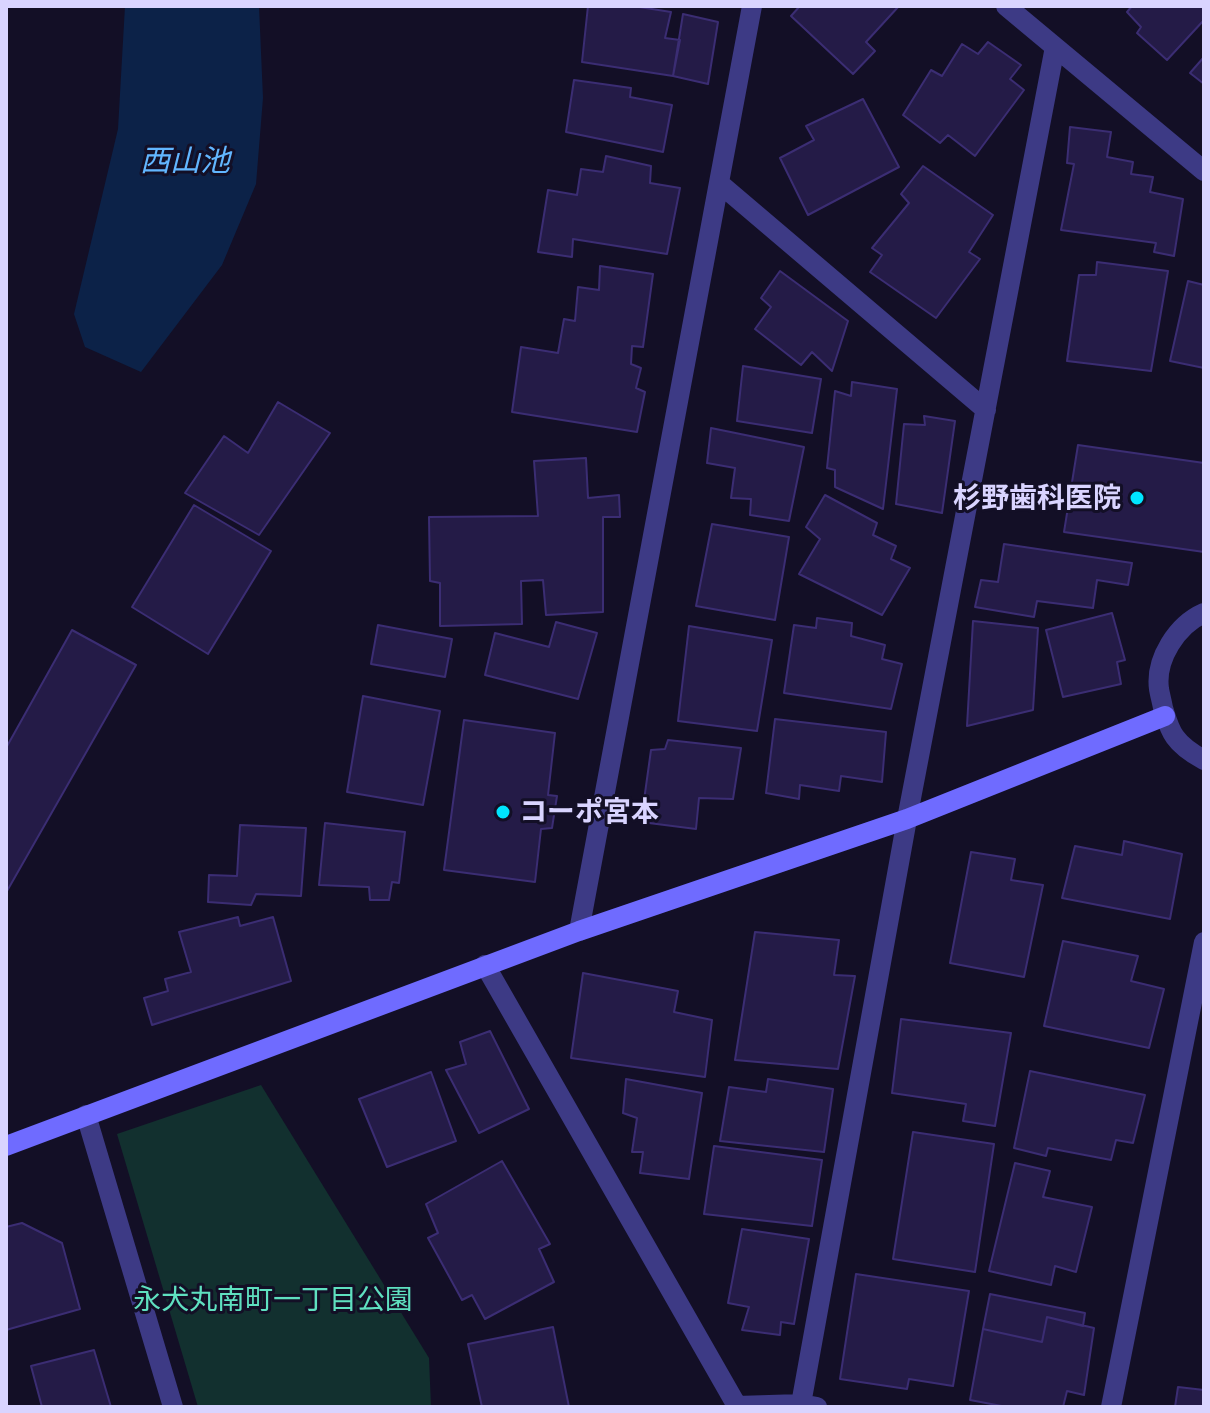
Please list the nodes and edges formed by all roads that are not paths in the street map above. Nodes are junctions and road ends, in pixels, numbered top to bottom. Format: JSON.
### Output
{"nodes":[{"id":1,"x":752,"y":6,"type":"edge"},
{"id":2,"x":1006,"y":6,"type":"edge"},
{"id":3,"x":1055,"y":47,"type":"junction"},
{"id":4,"x":1204,"y":171,"type":"edge"},
{"id":5,"x":719,"y":183,"type":"junction"},
{"id":6,"x":986,"y":410,"type":"junction"},
{"id":7,"x":1204,"y":613,"type":"edge"},
{"id":8,"x":1165,"y":716,"type":"junction"},
{"id":9,"x":1204,"y":760,"type":"edge"},
{"id":10,"x":907,"y":819,"type":"junction"},
{"id":11,"x":579,"y":931,"type":"junction"},
{"id":12,"x":1204,"y":942,"type":"edge"},
{"id":13,"x":485,"y":965,"type":"junction"},
{"id":14,"x":86,"y":1115,"type":"junction"},
{"id":15,"x":6,"y":1146,"type":"edge"},
{"id":16,"x":809,"y":1406,"type":"edge"},
{"id":17,"x":173,"y":1407,"type":"edge"},
{"id":18,"x":737,"y":1407,"type":"edge"},
{"id":19,"x":1111,"y":1407,"type":"edge"}],
"edges":[{"from":1,"to":5,"type":"street"},
{"from":2,"to":3,"type":"street"},
{"from":3,"to":4,"type":"street"},
{"from":3,"to":6,"type":"street"},
{"from":5,"to":6,"type":"street"},
{"from":5,"to":11,"type":"street"},
{"from":6,"to":10,"type":"street"},
{"from":7,"to":8,"type":"street"},
{"from":8,"to":9,"type":"street"},
{"from":8,"to":10,"type":"street"},
{"from":10,"to":11,"type":"street"},
{"from":10,"to":16,"type":"street"},
{"from":11,"to":13,"type":"street"},
{"from":12,"to":19,"type":"street"},
{"from":13,"to":14,"type":"street"},
{"from":13,"to":18,"type":"street"},
{"from":14,"to":15,"type":"street"},
{"from":14,"to":17,"type":"street"},
{"from":16,"to":18,"type":"street"}]}
